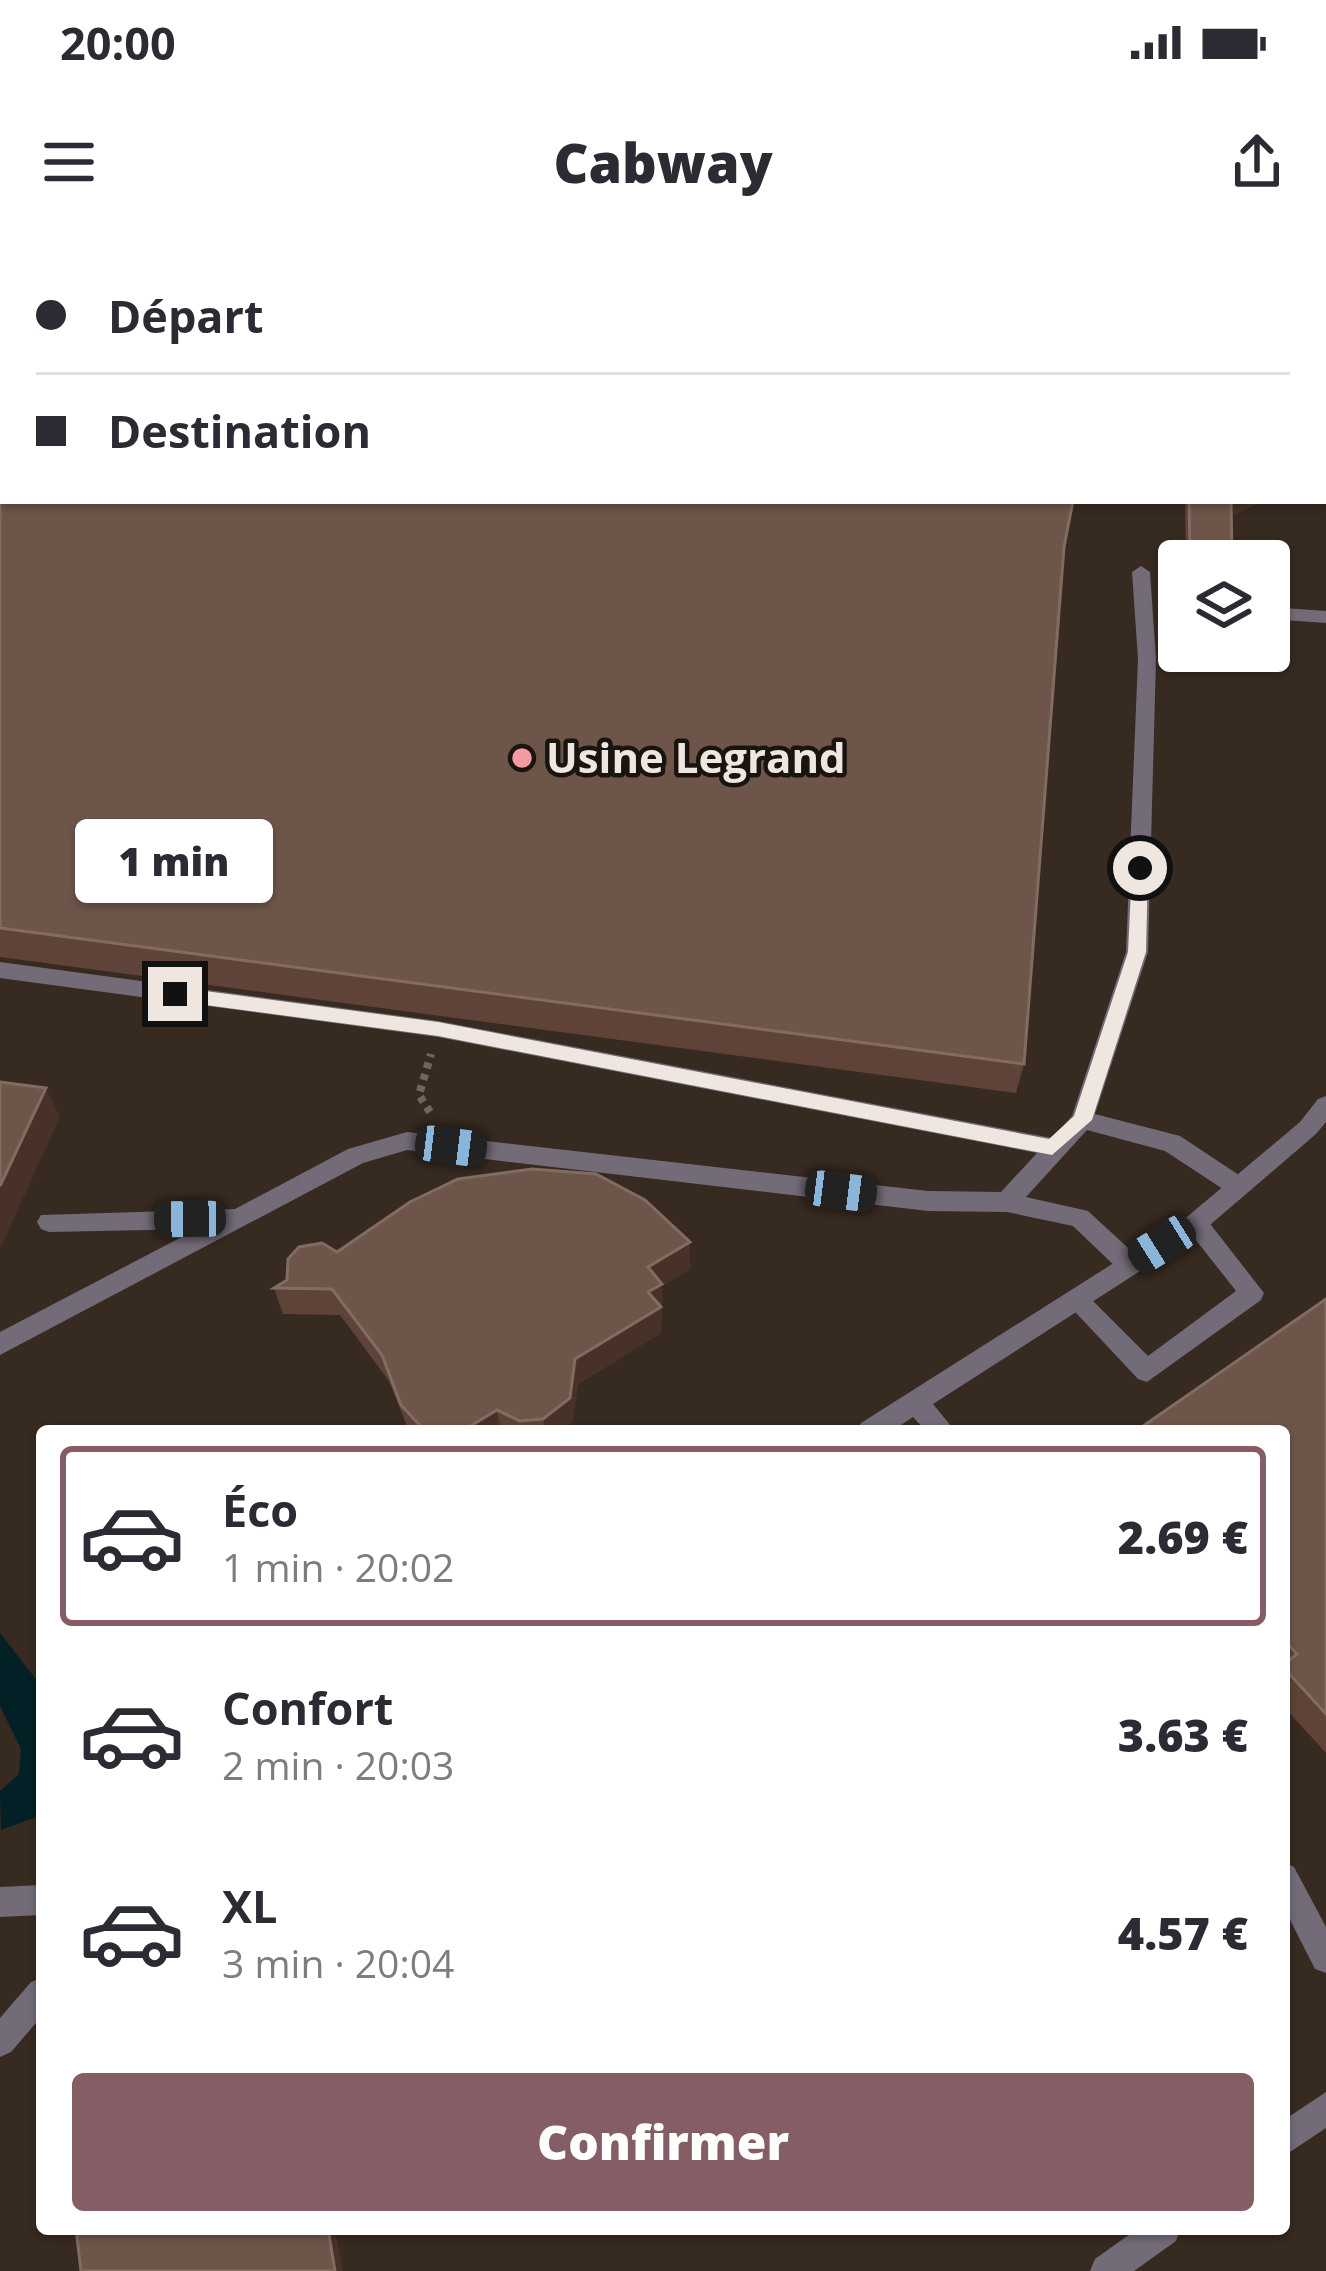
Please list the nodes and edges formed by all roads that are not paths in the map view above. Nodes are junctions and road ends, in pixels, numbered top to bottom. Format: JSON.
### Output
{"nodes":[{"id":1,"x":1142,"y":572,"type":"dead end"},
{"id":2,"x":1290,"y":614,"type":"edge"},
{"id":3,"x":1326,"y":617,"type":"edge"},
{"id":4,"x":0,"y":970,"type":"edge"},
{"id":5,"x":1326,"y":1105,"type":"edge"},
{"id":6,"x":1082,"y":1120,"type":"junction"},
{"id":7,"x":1052,"y":1148,"type":"junction"},
{"id":8,"x":1237,"y":1186,"type":"junction"},
{"id":9,"x":1007,"y":1202,"type":"junction"},
{"id":10,"x":238,"y":1218,"type":"junction"},
{"id":11,"x":49,"y":1222,"type":"dead end"},
{"id":12,"x":1196,"y":1223,"type":"junction"},
{"id":13,"x":1129,"y":1264,"type":"junction"},
{"id":14,"x":1076,"y":1300,"type":"junction"},
{"id":15,"x":0,"y":1344,"type":"edge"},
{"id":16,"x":916,"y":1402,"type":"junction"},
{"id":17,"x":880,"y":1425,"type":"edge"},
{"id":18,"x":937,"y":1425,"type":"edge"},
{"id":19,"x":1290,"y":1888,"type":"edge"},
{"id":20,"x":36,"y":1900,"type":"edge"},
{"id":21,"x":0,"y":1902,"type":"edge"},
{"id":22,"x":1326,"y":1958,"type":"edge"},
{"id":23,"x":36,"y":2000,"type":"edge"},
{"id":24,"x":0,"y":2041,"type":"edge"},
{"id":25,"x":1326,"y":2108,"type":"edge"},
{"id":26,"x":1290,"y":2135,"type":"edge"},
{"id":27,"x":1156,"y":2235,"type":"edge"},
{"id":28,"x":1108,"y":2271,"type":"edge"}],
"edges":[{"from":1,"to":6,"type":"street"},
{"from":2,"to":3,"type":"street"},
{"from":4,"to":7,"type":"street"},
{"from":5,"to":8,"type":"street"},
{"from":6,"to":7,"type":"street"},
{"from":6,"to":8,"type":"street"},
{"from":7,"to":9,"type":"street"},
{"from":8,"to":12,"type":"street"},
{"from":9,"to":10,"type":"street"},
{"from":9,"to":13,"type":"street"},
{"from":10,"to":11,"type":"street"},
{"from":10,"to":15,"type":"street"},
{"from":12,"to":13,"type":"street"},
{"from":12,"to":14,"type":"street"},
{"from":13,"to":14,"type":"street"},
{"from":14,"to":16,"type":"street"},
{"from":16,"to":17,"type":"street"},
{"from":16,"to":18,"type":"street"},
{"from":19,"to":22,"type":"street"},
{"from":20,"to":21,"type":"street"},
{"from":23,"to":24,"type":"street"},
{"from":25,"to":26,"type":"street"},
{"from":27,"to":28,"type":"street"}]}
